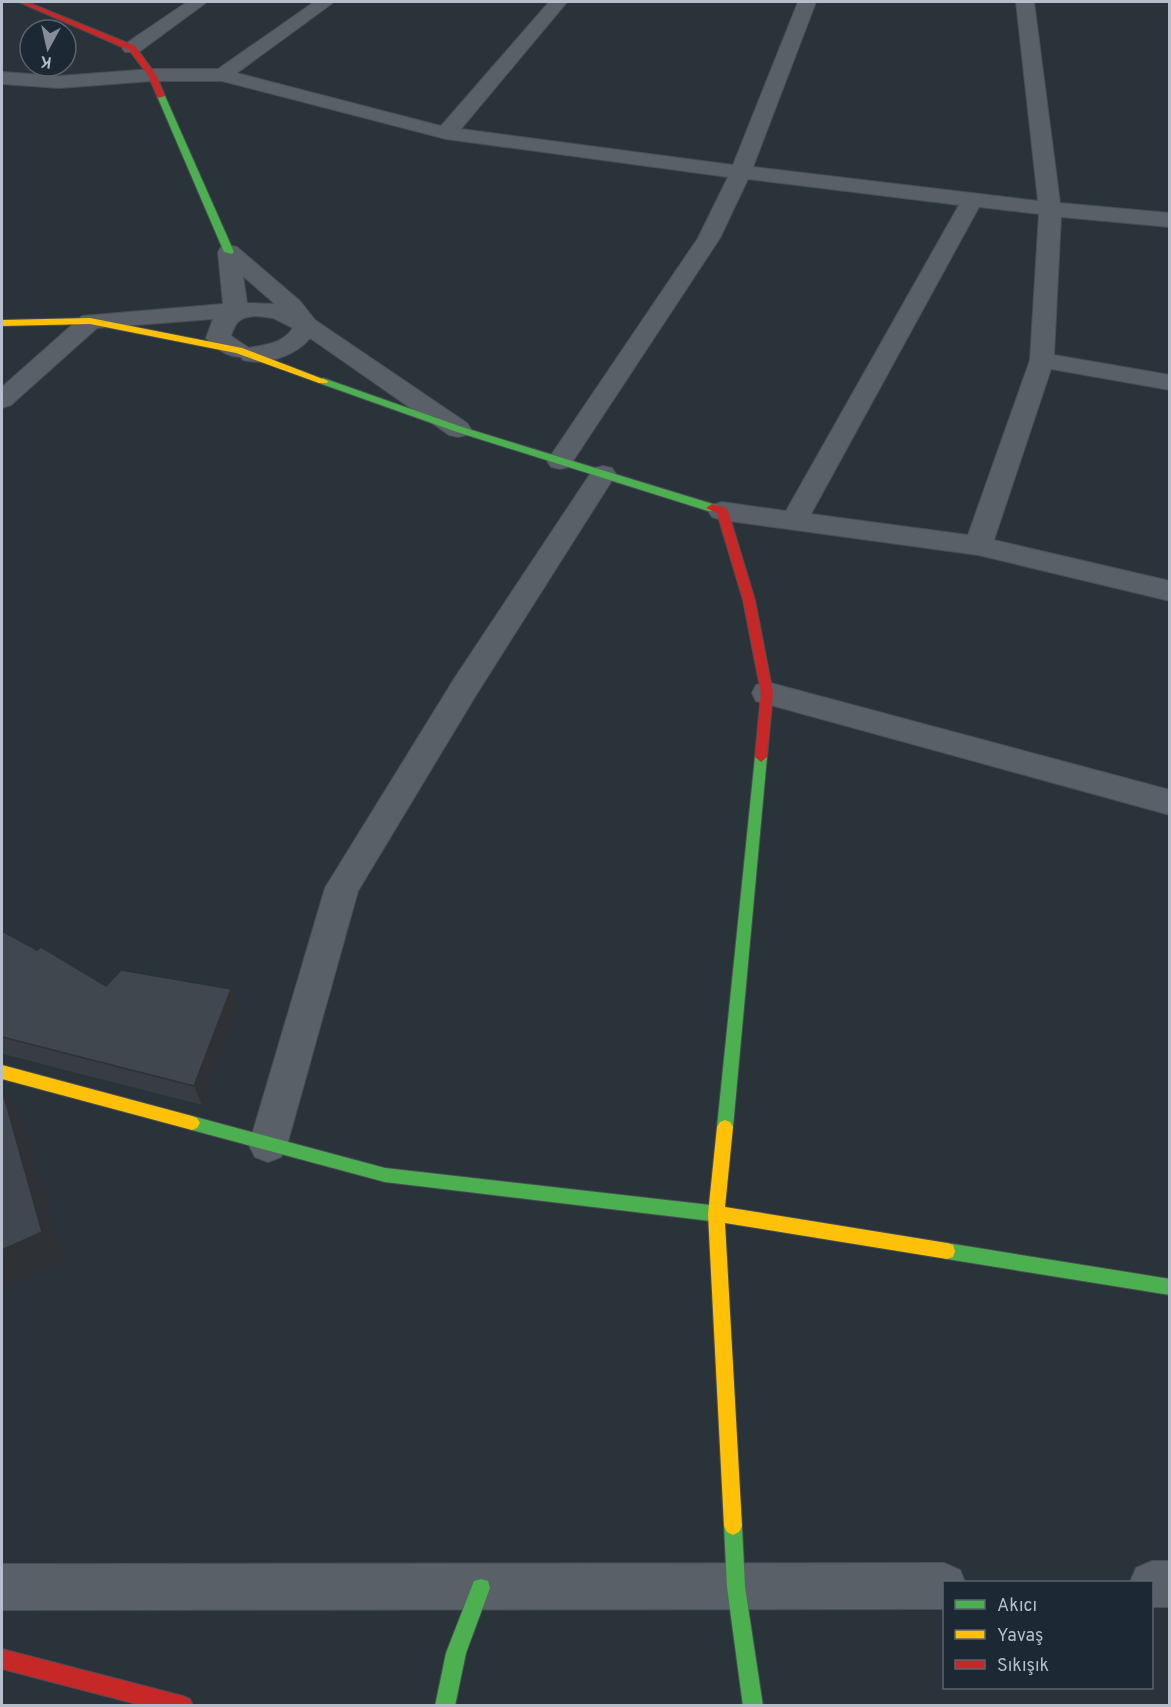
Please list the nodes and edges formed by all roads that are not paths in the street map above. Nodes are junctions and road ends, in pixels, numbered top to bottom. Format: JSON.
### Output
{"nodes":[{"id":1,"x":22,"y":2,"type":"edge"},
{"id":2,"x":198,"y":2,"type":"edge"},
{"id":3,"x":325,"y":2,"type":"edge"},
{"id":4,"x":558,"y":2,"type":"edge"},
{"id":5,"x":807,"y":2,"type":"edge"},
{"id":6,"x":1025,"y":2,"type":"edge"},
{"id":7,"x":132,"y":48,"type":"junction"},
{"id":8,"x":152,"y":75,"type":"junction"},
{"id":9,"x":222,"y":75,"type":"junction"},
{"id":10,"x":2,"y":78,"type":"edge"},
{"id":11,"x":446,"y":133,"type":"junction"},
{"id":12,"x":741,"y":172,"type":"junction"},
{"id":13,"x":972,"y":200,"type":"junction"},
{"id":14,"x":1050,"y":209,"type":"junction"},
{"id":15,"x":1170,"y":220,"type":"edge"},
{"id":16,"x":229,"y":252,"type":"junction"},
{"id":17,"x":236,"y":311,"type":"junction"},
{"id":18,"x":90,"y":321,"type":"junction"},
{"id":19,"x":2,"y":323,"type":"edge"},
{"id":20,"x":307,"y":325,"type":"junction"},
{"id":21,"x":245,"y":352,"type":"junction"},
{"id":22,"x":1042,"y":360,"type":"junction"},
{"id":23,"x":1170,"y":383,"type":"edge"},
{"id":24,"x":2,"y":400,"type":"edge"},
{"id":25,"x":458,"y":429,"type":"junction"},
{"id":26,"x":560,"y":461,"type":"junction"},
{"id":27,"x":603,"y":474,"type":"junction"},
{"id":28,"x":722,"y":511,"type":"junction"},
{"id":29,"x":794,"y":521,"type":"junction"},
{"id":30,"x":978,"y":546,"type":"junction"},
{"id":31,"x":1170,"y":591,"type":"edge"},
{"id":32,"x":766,"y":693,"type":"junction"},
{"id":33,"x":1170,"y":803,"type":"edge"},
{"id":34,"x":2,"y":1072,"type":"edge"},
{"id":35,"x":268,"y":1145,"type":"junction"},
{"id":36,"x":716,"y":1214,"type":"junction"},
{"id":37,"x":1170,"y":1287,"type":"edge"},
{"id":38,"x":1153,"y":1584,"type":"edge"},
{"id":39,"x":1170,"y":1584,"type":"edge"},
{"id":40,"x":943,"y":1586,"type":"edge"},
{"id":41,"x":2,"y":1587,"type":"edge"},
{"id":42,"x":736,"y":1587,"type":"junction"},
{"id":43,"x":481,"y":1588,"type":"junction"},
{"id":44,"x":2,"y":1659,"type":"edge"},
{"id":45,"x":183,"y":1706,"type":"edge"},
{"id":46,"x":445,"y":1706,"type":"edge"},
{"id":47,"x":753,"y":1706,"type":"edge"}],
"edges":[{"from":1,"to":7,"type":"street"},
{"from":2,"to":7,"type":"street"},
{"from":3,"to":9,"type":"street"},
{"from":4,"to":11,"type":"street"},
{"from":5,"to":12,"type":"street"},
{"from":6,"to":14,"type":"street"},
{"from":7,"to":8,"type":"street"},
{"from":8,"to":9,"type":"street"},
{"from":8,"to":10,"type":"street"},
{"from":8,"to":16,"type":"street"},
{"from":9,"to":11,"type":"street"},
{"from":11,"to":12,"type":"street"},
{"from":12,"to":13,"type":"street"},
{"from":12,"to":26,"type":"street"},
{"from":13,"to":14,"type":"street"},
{"from":13,"to":29,"type":"street"},
{"from":14,"to":15,"type":"street"},
{"from":14,"to":22,"type":"street"},
{"from":16,"to":17,"type":"street"},
{"from":16,"to":20,"type":"street"},
{"from":17,"to":18,"type":"street"},
{"from":17,"to":20,"type":"street"},
{"from":17,"to":21,"type":"street"},
{"from":18,"to":19,"type":"street"},
{"from":18,"to":21,"type":"street"},
{"from":18,"to":24,"type":"street"},
{"from":20,"to":21,"type":"street"},
{"from":20,"to":25,"type":"street"},
{"from":21,"to":25,"type":"street"},
{"from":22,"to":23,"type":"street"},
{"from":22,"to":30,"type":"street"},
{"from":25,"to":26,"type":"street"},
{"from":26,"to":27,"type":"street"},
{"from":27,"to":28,"type":"street"},
{"from":27,"to":35,"type":"street"},
{"from":28,"to":29,"type":"street"},
{"from":28,"to":32,"type":"street"},
{"from":29,"to":30,"type":"street"},
{"from":30,"to":31,"type":"street"},
{"from":32,"to":33,"type":"street"},
{"from":32,"to":36,"type":"street"},
{"from":34,"to":35,"type":"street"},
{"from":35,"to":36,"type":"street"},
{"from":36,"to":37,"type":"street"},
{"from":36,"to":42,"type":"street"},
{"from":38,"to":39,"type":"street"},
{"from":40,"to":42,"type":"street"},
{"from":41,"to":43,"type":"street"},
{"from":42,"to":43,"type":"street"},
{"from":42,"to":47,"type":"street"},
{"from":43,"to":46,"type":"street"},
{"from":44,"to":45,"type":"street"}]}
